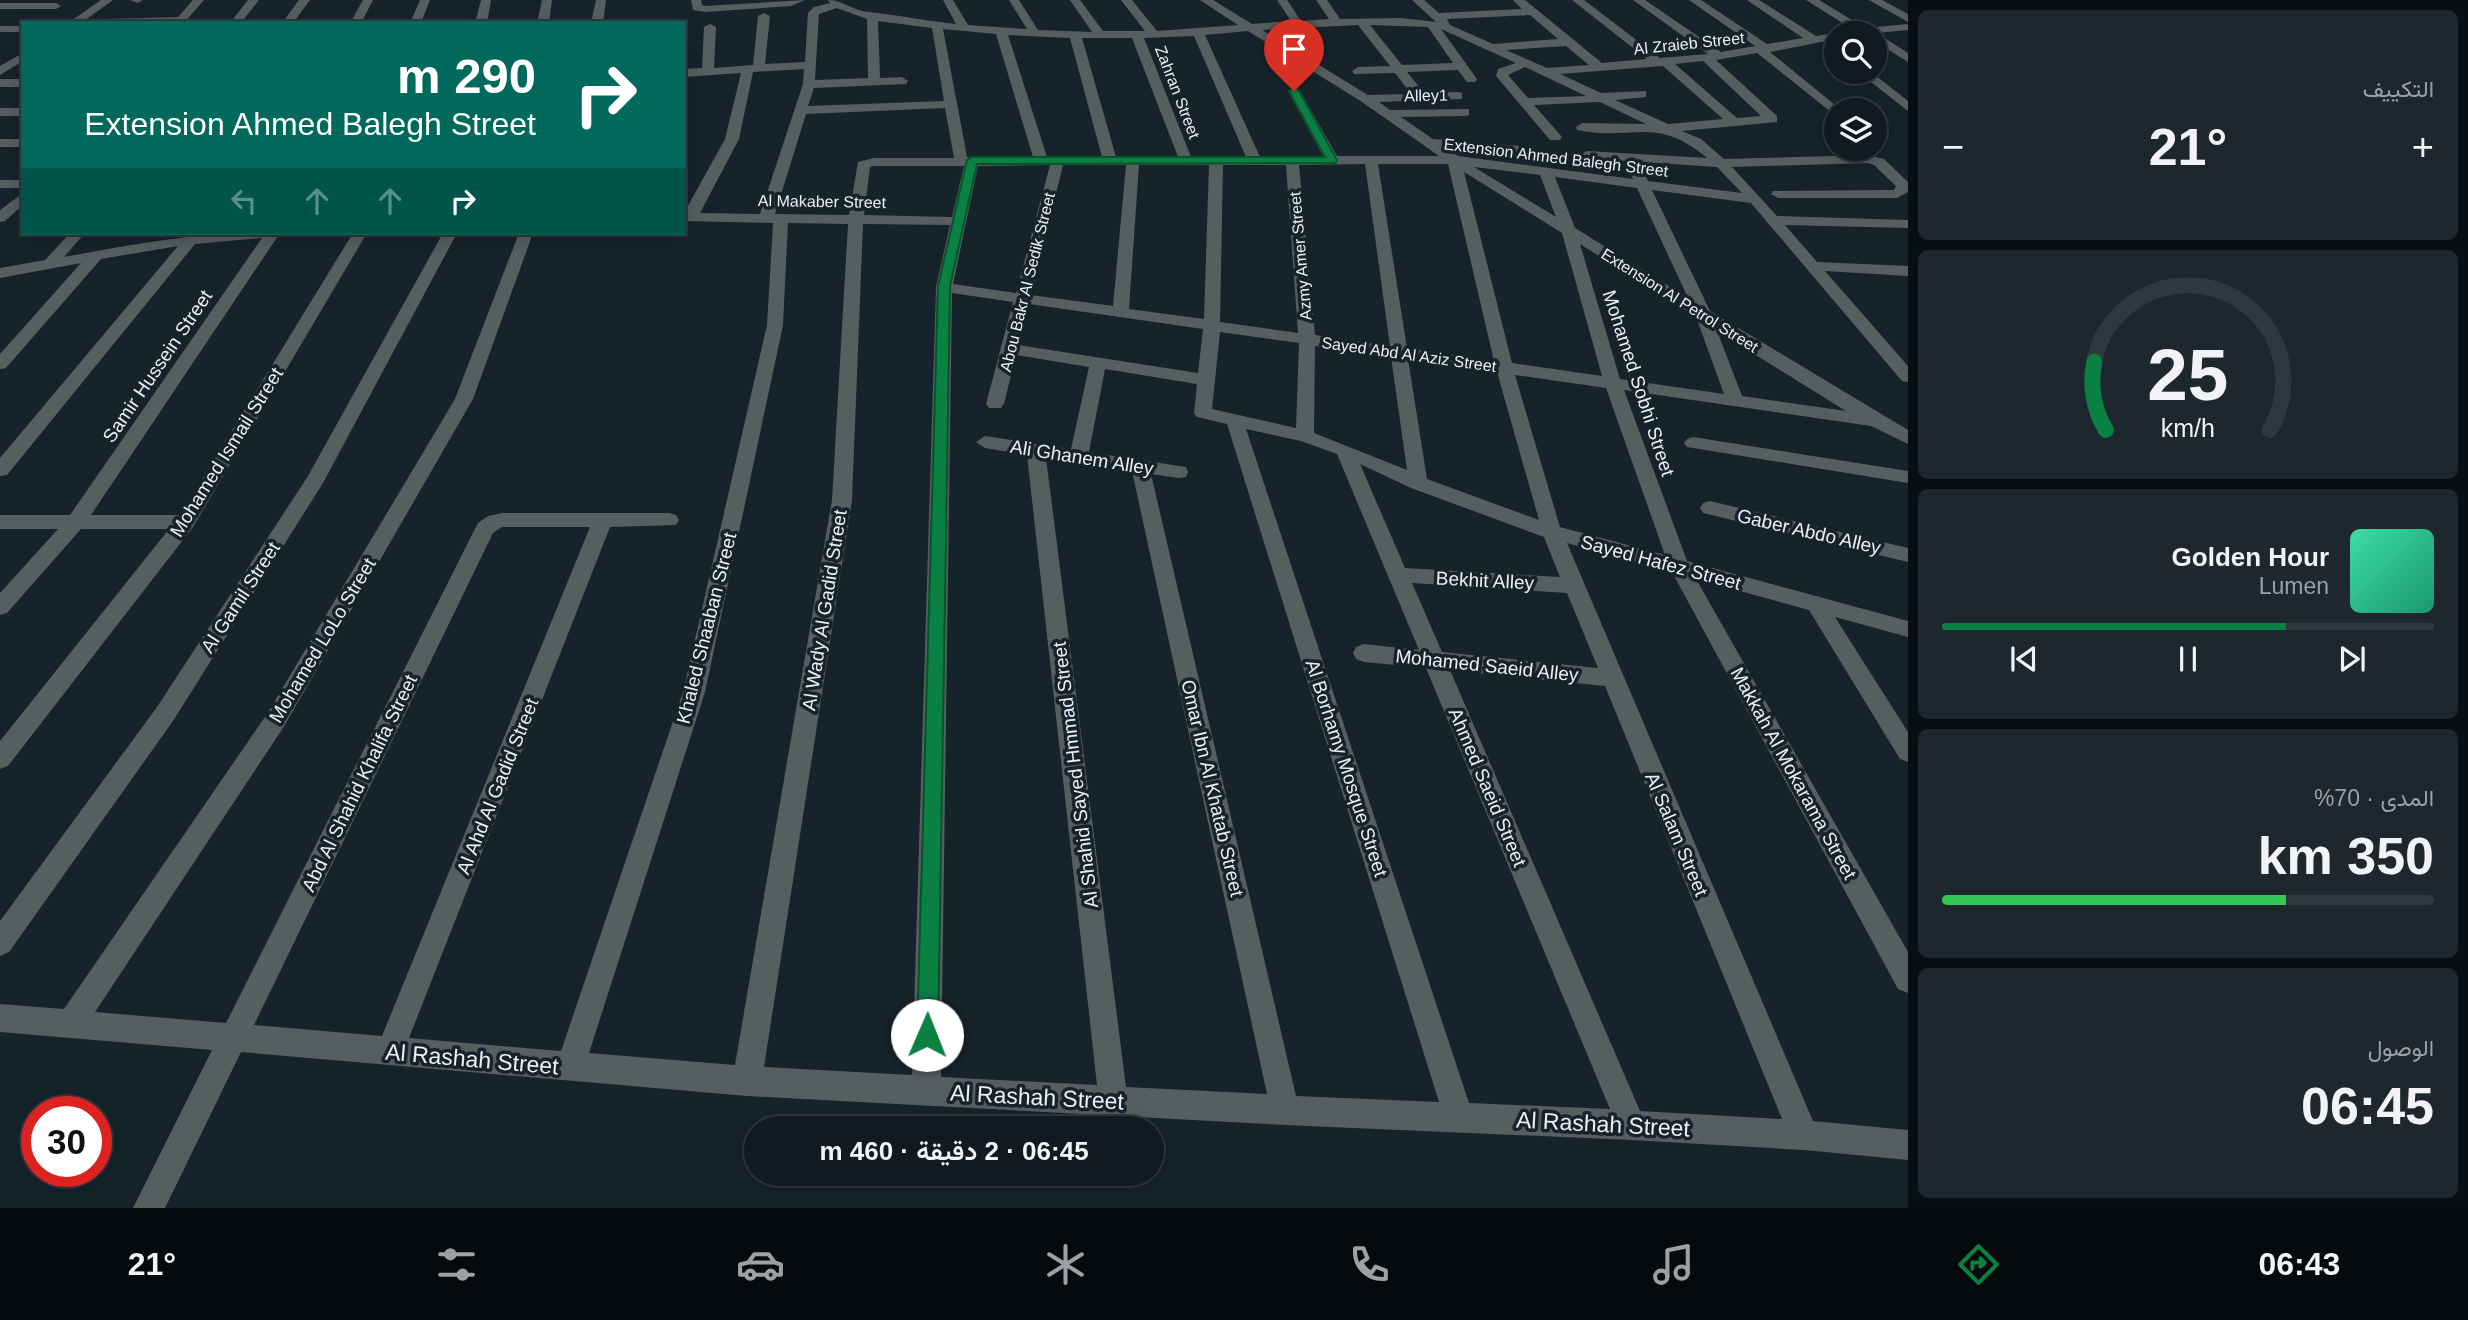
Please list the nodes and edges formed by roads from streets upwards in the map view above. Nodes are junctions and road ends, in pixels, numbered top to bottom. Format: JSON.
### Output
{"nodes":[{"id":1,"x":108,"y":0,"type":"edge"},
{"id":2,"x":199,"y":0,"type":"edge"},
{"id":3,"x":254,"y":0,"type":"edge"},
{"id":4,"x":305,"y":0,"type":"edge"},
{"id":5,"x":368,"y":0,"type":"edge"},
{"id":6,"x":425,"y":0,"type":"edge"},
{"id":7,"x":486,"y":0,"type":"edge"},
{"id":8,"x":547,"y":0,"type":"edge"},
{"id":9,"x":601,"y":0,"type":"edge"},
{"id":10,"x":696,"y":0,"type":"edge"},
{"id":11,"x":800,"y":0,"type":"edge"},
{"id":12,"x":876,"y":0,"type":"edge"},
{"id":13,"x":948,"y":0,"type":"edge"},
{"id":14,"x":1014,"y":0,"type":"edge"},
{"id":15,"x":1075,"y":0,"type":"edge"},
{"id":16,"x":1126,"y":0,"type":"edge"},
{"id":17,"x":1205,"y":0,"type":"edge"},
{"id":18,"x":1282,"y":0,"type":"edge"},
{"id":19,"x":1321,"y":0,"type":"edge"},
{"id":20,"x":1417,"y":0,"type":"edge"},
{"id":21,"x":1518,"y":0,"type":"edge"},
{"id":22,"x":1577,"y":0,"type":"edge"},
{"id":23,"x":1638,"y":0,"type":"edge"},
{"id":24,"x":1694,"y":0,"type":"edge"},
{"id":25,"x":1752,"y":0,"type":"edge"},
{"id":26,"x":1811,"y":0,"type":"edge"},
{"id":27,"x":1874,"y":0,"type":"edge"},
{"id":28,"x":836,"y":2,"type":"edge"},
{"id":29,"x":19,"y":3,"type":"edge"},
{"id":30,"x":0,"y":6,"type":"edge"},
{"id":31,"x":56,"y":6,"type":"dead end"},
{"id":32,"x":1532,"y":12,"type":"junction"},
{"id":33,"x":0,"y":14,"type":"edge"},
{"id":34,"x":764,"y":16,"type":"dead end"},
{"id":35,"x":879,"y":17,"type":"junction"},
{"id":36,"x":1434,"y":19,"type":"junction"},
{"id":37,"x":1908,"y":19,"type":"edge"},
{"id":38,"x":76,"y":21,"type":"edge"},
{"id":39,"x":179,"y":21,"type":"edge"},
{"id":40,"x":237,"y":21,"type":"edge"},
{"id":41,"x":289,"y":21,"type":"edge"},
{"id":42,"x":356,"y":21,"type":"edge"},
{"id":43,"x":416,"y":21,"type":"edge"},
{"id":44,"x":481,"y":21,"type":"edge"},
{"id":45,"x":543,"y":21,"type":"edge"},
{"id":46,"x":597,"y":21,"type":"edge"},
{"id":47,"x":1362,"y":21,"type":"junction"},
{"id":48,"x":1847,"y":21,"type":"edge"},
{"id":49,"x":1337,"y":22,"type":"junction"},
{"id":50,"x":1298,"y":23,"type":"junction"},
{"id":51,"x":937,"y":25,"type":"junction"},
{"id":52,"x":710,"y":27,"type":"dead end"},
{"id":53,"x":1249,"y":27,"type":"junction"},
{"id":54,"x":1908,"y":27,"type":"edge"},
{"id":55,"x":964,"y":29,"type":"junction"},
{"id":56,"x":21,"y":30,"type":"edge"},
{"id":57,"x":1887,"y":30,"type":"edge"},
{"id":58,"x":1001,"y":32,"type":"junction"},
{"id":59,"x":1198,"y":32,"type":"junction"},
{"id":60,"x":1035,"y":34,"type":"junction"},
{"id":61,"x":1154,"y":34,"type":"junction"},
{"id":62,"x":1074,"y":35,"type":"junction"},
{"id":63,"x":1100,"y":35,"type":"junction"},
{"id":64,"x":1137,"y":35,"type":"junction"},
{"id":65,"x":1,"y":37,"type":"edge"},
{"id":66,"x":1824,"y":38,"type":"edge"},
{"id":67,"x":1817,"y":39,"type":"junction"},
{"id":68,"x":1568,"y":42,"type":"junction"},
{"id":69,"x":1824,"y":43,"type":"edge"},
{"id":70,"x":1887,"y":45,"type":"edge"},
{"id":71,"x":1492,"y":47,"type":"junction"},
{"id":72,"x":1763,"y":50,"type":"junction"},
{"id":73,"x":21,"y":56,"type":"edge"},
{"id":74,"x":1713,"y":57,"type":"junction"},
{"id":75,"x":1908,"y":58,"type":"edge"},
{"id":76,"x":1663,"y":62,"type":"junction"},
{"id":77,"x":1526,"y":63,"type":"junction"},
{"id":78,"x":811,"y":65,"type":"junction"},
{"id":79,"x":3,"y":66,"type":"edge"},
{"id":80,"x":1461,"y":66,"type":"junction"},
{"id":81,"x":1600,"y":68,"type":"junction"},
{"id":82,"x":753,"y":69,"type":"junction"},
{"id":83,"x":1398,"y":69,"type":"junction"},
{"id":84,"x":708,"y":71,"type":"junction"},
{"id":85,"x":1358,"y":71,"type":"dead end"},
{"id":86,"x":1545,"y":72,"type":"junction"},
{"id":87,"x":686,"y":73,"type":"edge"},
{"id":88,"x":1471,"y":79,"type":"dead end"},
{"id":89,"x":902,"y":81,"type":"dead end"},
{"id":90,"x":874,"y":82,"type":"junction"},
{"id":91,"x":0,"y":83,"type":"edge"},
{"id":92,"x":21,"y":83,"type":"edge"},
{"id":93,"x":809,"y":84,"type":"junction"},
{"id":94,"x":1879,"y":84,"type":"edge"},
{"id":95,"x":1294,"y":91,"type":"dead end"},
{"id":96,"x":1642,"y":93,"type":"dead end"},
{"id":97,"x":1458,"y":96,"type":"dead end"},
{"id":98,"x":1420,"y":97,"type":"junction"},
{"id":99,"x":1602,"y":98,"type":"junction"},
{"id":100,"x":1366,"y":99,"type":"junction"},
{"id":101,"x":1523,"y":102,"type":"junction"},
{"id":102,"x":1824,"y":102,"type":"edge"},
{"id":103,"x":951,"y":104,"type":"junction"},
{"id":104,"x":1908,"y":107,"type":"edge"},
{"id":105,"x":803,"y":110,"type":"junction"},
{"id":106,"x":0,"y":112,"type":"edge"},
{"id":107,"x":21,"y":112,"type":"edge"},
{"id":108,"x":1465,"y":112,"type":"dead end"},
{"id":109,"x":1388,"y":114,"type":"junction"},
{"id":110,"x":1732,"y":121,"type":"junction"},
{"id":111,"x":1582,"y":127,"type":"dead end"},
{"id":112,"x":1670,"y":128,"type":"junction"},
{"id":113,"x":1555,"y":138,"type":"dead end"},
{"id":114,"x":0,"y":143,"type":"edge"},
{"id":115,"x":21,"y":143,"type":"edge"},
{"id":116,"x":1430,"y":143,"type":"junction"},
{"id":117,"x":1532,"y":151,"type":"dead end"},
{"id":118,"x":1587,"y":155,"type":"dead end"},
{"id":119,"x":891,"y":156,"type":"joint"},
{"id":120,"x":1627,"y":158,"type":"junction"},
{"id":121,"x":1041,"y":160,"type":"junction"},
{"id":122,"x":1058,"y":160,"type":"junction"},
{"id":123,"x":1292,"y":160,"type":"junction"},
{"id":124,"x":1332,"y":160,"type":"junction"},
{"id":125,"x":1371,"y":160,"type":"junction"},
{"id":126,"x":1454,"y":160,"type":"junction"},
{"id":127,"x":967,"y":161,"type":"junction"},
{"id":128,"x":1110,"y":161,"type":"junction"},
{"id":129,"x":1133,"y":161,"type":"junction"},
{"id":130,"x":1186,"y":161,"type":"junction"},
{"id":131,"x":1216,"y":161,"type":"junction"},
{"id":132,"x":1255,"y":161,"type":"junction"},
{"id":133,"x":1721,"y":163,"type":"junction"},
{"id":134,"x":1546,"y":172,"type":"junction"},
{"id":135,"x":1901,"y":175,"type":"edge"},
{"id":136,"x":0,"y":184,"type":"edge"},
{"id":137,"x":21,"y":184,"type":"edge"},
{"id":138,"x":1644,"y":184,"type":"junction"},
{"id":139,"x":1778,"y":194,"type":"dead end"},
{"id":140,"x":1755,"y":199,"type":"junction"},
{"id":141,"x":20,"y":201,"type":"edge"},
{"id":142,"x":688,"y":217,"type":"edge"},
{"id":143,"x":0,"y":218,"type":"edge"},
{"id":144,"x":774,"y":218,"type":"junction"},
{"id":145,"x":856,"y":218,"type":"junction"},
{"id":146,"x":1773,"y":220,"type":"junction"},
{"id":147,"x":959,"y":221,"type":"junction"},
{"id":148,"x":1908,"y":224,"type":"edge"},
{"id":149,"x":1568,"y":230,"type":"junction"},
{"id":150,"x":76,"y":235,"type":"edge"},
{"id":151,"x":240,"y":235,"type":"edge"},
{"id":152,"x":270,"y":235,"type":"edge"},
{"id":153,"x":359,"y":235,"type":"edge"},
{"id":154,"x":449,"y":235,"type":"edge"},
{"id":155,"x":526,"y":235,"type":"edge"},
{"id":156,"x":167,"y":238,"type":"edge"},
{"id":157,"x":191,"y":240,"type":"junction"},
{"id":158,"x":97,"y":254,"type":"junction"},
{"id":159,"x":51,"y":262,"type":"junction"},
{"id":160,"x":1812,"y":267,"type":"junction"},
{"id":161,"x":1908,"y":271,"type":"edge"},
{"id":162,"x":0,"y":273,"type":"edge"},
{"id":163,"x":944,"y":286,"type":"junction"},
{"id":164,"x":1023,"y":298,"type":"junction"},
{"id":165,"x":1121,"y":312,"type":"junction"},
{"id":166,"x":1703,"y":314,"type":"junction"},
{"id":167,"x":1212,"y":325,"type":"junction"},
{"id":168,"x":1307,"y":339,"type":"junction"},
{"id":169,"x":1009,"y":349,"type":"junction"},
{"id":170,"x":1399,"y":352,"type":"junction"},
{"id":171,"x":1098,"y":362,"type":"junction"},
{"id":172,"x":0,"y":364,"type":"edge"},
{"id":173,"x":1504,"y":367,"type":"junction"},
{"id":174,"x":1908,"y":377,"type":"edge"},
{"id":175,"x":1206,"y":380,"type":"junction"},
{"id":176,"x":1614,"y":383,"type":"junction"},
{"id":177,"x":1734,"y":400,"type":"junction"},
{"id":178,"x":995,"y":404,"type":"dead end"},
{"id":179,"x":1234,"y":418,"type":"junction"},
{"id":180,"x":1875,"y":421,"type":"junction"},
{"id":181,"x":1305,"y":436,"type":"junction"},
{"id":182,"x":1908,"y":438,"type":"edge"},
{"id":183,"x":985,"y":442,"type":"dead end"},
{"id":184,"x":1693,"y":443,"type":"dead end"},
{"id":185,"x":1036,"y":450,"type":"junction"},
{"id":186,"x":1345,"y":450,"type":"junction"},
{"id":187,"x":1079,"y":457,"type":"junction"},
{"id":188,"x":1140,"y":466,"type":"junction"},
{"id":189,"x":0,"y":470,"type":"edge"},
{"id":190,"x":1179,"y":472,"type":"dead end"},
{"id":191,"x":1908,"y":477,"type":"edge"},
{"id":192,"x":1418,"y":483,"type":"junction"},
{"id":193,"x":1710,"y":508,"type":"dead end"},
{"id":194,"x":603,"y":520,"type":"junction"},
{"id":195,"x":669,"y":520,"type":"dead end"},
{"id":196,"x":0,"y":522,"type":"edge"},
{"id":197,"x":76,"y":522,"type":"junction"},
{"id":198,"x":186,"y":522,"type":"junction"},
{"id":199,"x":1552,"y":532,"type":"junction"},
{"id":200,"x":1908,"y":555,"type":"edge"},
{"id":201,"x":1679,"y":567,"type":"junction"},
{"id":202,"x":1399,"y":575,"type":"junction"},
{"id":203,"x":1572,"y":584,"type":"junction"},
{"id":204,"x":1816,"y":604,"type":"junction"},
{"id":205,"x":0,"y":607,"type":"edge"},
{"id":206,"x":1908,"y":629,"type":"edge"},
{"id":207,"x":1364,"y":653,"type":"dead end"},
{"id":208,"x":1435,"y":660,"type":"junction"},
{"id":209,"x":1611,"y":678,"type":"junction"},
{"id":210,"x":1908,"y":752,"type":"edge"},
{"id":211,"x":0,"y":760,"type":"edge"},
{"id":212,"x":0,"y":943,"type":"edge"},
{"id":213,"x":1908,"y":979,"type":"edge"},
{"id":214,"x":0,"y":1018,"type":"edge"},
{"id":215,"x":71,"y":1023,"type":"junction"},
{"id":216,"x":234,"y":1038,"type":"junction"},
{"id":217,"x":390,"y":1051,"type":"junction"},
{"id":218,"x":570,"y":1067,"type":"junction"},
{"id":219,"x":747,"y":1080,"type":"junction"},
{"id":220,"x":926,"y":1091,"type":"junction"},
{"id":221,"x":1113,"y":1100,"type":"junction"},
{"id":222,"x":1285,"y":1110,"type":"junction"},
{"id":223,"x":1459,"y":1118,"type":"junction"},
{"id":224,"x":1631,"y":1125,"type":"junction"},
{"id":225,"x":1804,"y":1135,"type":"junction"},
{"id":226,"x":1908,"y":1145,"type":"edge"},
{"id":227,"x":149,"y":1208,"type":"edge"}],
"edges":[{"from":1,"to":38,"type":"street"},
{"from":2,"to":39,"type":"street"},
{"from":3,"to":40,"type":"street"},
{"from":4,"to":41,"type":"street"},
{"from":5,"to":42,"type":"street"},
{"from":6,"to":43,"type":"street"},
{"from":7,"to":44,"type":"street"},
{"from":8,"to":45,"type":"street"},
{"from":9,"to":46,"type":"street"},
{"from":10,"to":11,"type":"street"},
{"from":12,"to":35,"type":"street"},
{"from":13,"to":55,"type":"street"},
{"from":14,"to":60,"type":"street"},
{"from":15,"to":63,"type":"street"},
{"from":16,"to":61,"type":"street"},
{"from":17,"to":53,"type":"street","name":"Extension Al Petrol Street"},
{"from":18,"to":50,"type":"street"},
{"from":19,"to":49,"type":"street"},
{"from":20,"to":36,"type":"street"},
{"from":21,"to":32,"type":"street"},
{"from":22,"to":76,"type":"street"},
{"from":23,"to":74,"type":"street"},
{"from":24,"to":72,"type":"street"},
{"from":25,"to":67,"type":"street"},
{"from":26,"to":48,"type":"street"},
{"from":27,"to":37,"type":"street"},
{"from":28,"to":35,"type":"street"},
{"from":28,"to":78,"type":"street","name":"Khaled Shaaban Street"},
{"from":29,"to":30,"type":"street"},
{"from":29,"to":31,"type":"street"},
{"from":29,"to":33,"type":"street"},
{"from":32,"to":36,"type":"street"},
{"from":32,"to":68,"type":"street"},
{"from":34,"to":82,"type":"street"},
{"from":35,"to":51,"type":"street"},
{"from":35,"to":90,"type":"street"},
{"from":36,"to":47,"type":"street"},
{"from":36,"to":71,"type":"street"},
{"from":36,"to":80,"type":"street"},
{"from":47,"to":49,"type":"street"},
{"from":47,"to":83,"type":"street"},
{"from":49,"to":50,"type":"street"},
{"from":50,"to":53,"type":"street"},
{"from":51,"to":55,"type":"street"},
{"from":51,"to":103,"type":"street"},
{"from":52,"to":84,"type":"street"},
{"from":53,"to":59,"type":"street"},
{"from":53,"to":100,"type":"street","name":"Extension Al Petrol Street"},
{"from":54,"to":57,"type":"street"},
{"from":55,"to":58,"type":"street"},
{"from":56,"to":65,"type":"street"},
{"from":58,"to":60,"type":"street"},
{"from":58,"to":121,"type":"street"},
{"from":59,"to":61,"type":"street"},
{"from":59,"to":132,"type":"street"},
{"from":60,"to":62,"type":"street"},
{"from":61,"to":64,"type":"street"},
{"from":62,"to":63,"type":"street"},
{"from":62,"to":128,"type":"street"},
{"from":63,"to":64,"type":"street"},
{"from":64,"to":130,"type":"street","name":"Zahran Street"},
{"from":66,"to":67,"type":"street","name":"Al Zraieb Street"},
{"from":67,"to":69,"type":"street"},
{"from":67,"to":72,"type":"street","name":"Al Zraieb Street"},
{"from":68,"to":71,"type":"street"},
{"from":68,"to":81,"type":"street"},
{"from":70,"to":75,"type":"street"},
{"from":71,"to":77,"type":"street"},
{"from":72,"to":74,"type":"street","name":"Al Zraieb Street"},
{"from":72,"to":102,"type":"street"},
{"from":73,"to":79,"type":"street"},
{"from":74,"to":76,"type":"street","name":"Al Zraieb Street"},
{"from":74,"to":110,"type":"street"},
{"from":76,"to":81,"type":"street","name":"Al Zraieb Street"},
{"from":76,"to":110,"type":"street"},
{"from":77,"to":86,"type":"street"},
{"from":77,"to":101,"type":"street"},
{"from":78,"to":82,"type":"street"},
{"from":78,"to":93,"type":"street","name":"Khaled Shaaban Street"},
{"from":80,"to":83,"type":"street"},
{"from":80,"to":88,"type":"street"},
{"from":81,"to":86,"type":"street","name":"Al Zraieb Street"},
{"from":82,"to":84,"type":"street"},
{"from":82,"to":142,"type":"street"},
{"from":83,"to":85,"type":"street"},
{"from":83,"to":98,"type":"street"},
{"from":84,"to":87,"type":"street"},
{"from":86,"to":99,"type":"street"},
{"from":89,"to":90,"type":"street"},
{"from":90,"to":93,"type":"street"},
{"from":91,"to":92,"type":"street"},
{"from":93,"to":105,"type":"street","name":"Khaled Shaaban Street"},
{"from":94,"to":104,"type":"street"},
{"from":95,"to":124,"type":"street"},
{"from":96,"to":99,"type":"street"},
{"from":97,"to":98,"type":"street"},
{"from":98,"to":100,"type":"street"},
{"from":99,"to":101,"type":"street"},
{"from":99,"to":112,"type":"street"},
{"from":100,"to":109,"type":"street","name":"Extension Al Petrol Street"},
{"from":101,"to":113,"type":"street"},
{"from":103,"to":105,"type":"street"},
{"from":103,"to":127,"type":"street"},
{"from":105,"to":144,"type":"street","name":"Khaled Shaaban Street"},
{"from":106,"to":107,"type":"street"},
{"from":108,"to":109,"type":"street","name":"Alley1"},
{"from":109,"to":116,"type":"street","name":"Extension Al Petrol Street"},
{"from":110,"to":112,"type":"street"},
{"from":111,"to":112,"type":"street"},
{"from":112,"to":133,"type":"street"},
{"from":114,"to":115,"type":"street"},
{"from":116,"to":117,"type":"street"},
{"from":116,"to":126,"type":"street","name":"Extension Al Petrol Street"},
{"from":118,"to":120,"type":"street"},
{"from":119,"to":127,"type":"street","name":"Extension Ahmed Balegh Street"},
{"from":119,"to":145,"type":"street","name":"Al Wady Al Gadid Street"},
{"from":120,"to":133,"type":"street"},
{"from":120,"to":138,"type":"street"},
{"from":121,"to":122,"type":"street","name":"Extension Ahmed Balegh Street"},
{"from":121,"to":127,"type":"street","name":"Extension Ahmed Balegh Street"},
{"from":122,"to":128,"type":"street","name":"Extension Ahmed Balegh Street"},
{"from":122,"to":164,"type":"street","name":"Abou Bakr Al Sedik Street"},
{"from":123,"to":124,"type":"street","name":"Extension Ahmed Balegh Street"},
{"from":123,"to":132,"type":"street","name":"Extension Ahmed Balegh Street"},
{"from":123,"to":168,"type":"street","name":"Azmy Amer Street"},
{"from":124,"to":125,"type":"street","name":"Extension Ahmed Balegh Street"},
{"from":125,"to":126,"type":"street","name":"Extension Ahmed Balegh Street"},
{"from":125,"to":170,"type":"street"},
{"from":126,"to":134,"type":"street","name":"Extension Ahmed Balegh Street"},
{"from":126,"to":149,"type":"street","name":"Extension Al Petrol Street"},
{"from":126,"to":173,"type":"street","name":"Al Salam Street"},
{"from":127,"to":147,"type":"street"},
{"from":128,"to":129,"type":"street","name":"Extension Ahmed Balegh Street"},
{"from":129,"to":130,"type":"street","name":"Extension Ahmed Balegh Street"},
{"from":129,"to":165,"type":"street"},
{"from":130,"to":131,"type":"street","name":"Extension Ahmed Balegh Street"},
{"from":131,"to":132,"type":"street","name":"Extension Ahmed Balegh Street"},
{"from":131,"to":167,"type":"street"},
{"from":133,"to":135,"type":"street"},
{"from":133,"to":140,"type":"street"},
{"from":134,"to":138,"type":"street","name":"Extension Ahmed Balegh Street"},
{"from":134,"to":149,"type":"street","name":"Mohamed Sobhi Street"},
{"from":135,"to":139,"type":"street"},
{"from":136,"to":137,"type":"street"},
{"from":138,"to":140,"type":"street","name":"Extension Ahmed Balegh Street"},
{"from":138,"to":166,"type":"street"},
{"from":140,"to":146,"type":"street"},
{"from":141,"to":143,"type":"street"},
{"from":142,"to":144,"type":"street","name":"Al Makaber Street"},
{"from":144,"to":145,"type":"street","name":"Al Makaber Street"},
{"from":144,"to":218,"type":"street","name":"Khaled Shaaban Street"},
{"from":145,"to":147,"type":"street","name":"Al Makaber Street"},
{"from":145,"to":219,"type":"street","name":"Al Wady Al Gadid Street"},
{"from":146,"to":148,"type":"street"},
{"from":146,"to":160,"type":"street"},
{"from":147,"to":163,"type":"street"},
{"from":149,"to":166,"type":"street","name":"Extension Al Petrol Street"},
{"from":149,"to":176,"type":"street","name":"Mohamed Sobhi Street"},
{"from":150,"to":159,"type":"street"},
{"from":151,"to":157,"type":"street"},
{"from":152,"to":197,"type":"street","name":"Samir Hussein Street"},
{"from":153,"to":198,"type":"street","name":"Mohamed Ismail Street"},
{"from":154,"to":212,"type":"street","name":"Al Gamil Street"},
{"from":155,"to":215,"type":"street","name":"Mohamed LoLo Street"},
{"from":156,"to":157,"type":"street"},
{"from":156,"to":158,"type":"street"},
{"from":157,"to":189,"type":"street"},
{"from":158,"to":159,"type":"street"},
{"from":158,"to":172,"type":"street"},
{"from":159,"to":162,"type":"street"},
{"from":160,"to":161,"type":"street"},
{"from":160,"to":174,"type":"street"},
{"from":163,"to":164,"type":"street","name":"Sayed Abd Al Aziz Street"},
{"from":163,"to":220,"type":"street"},
{"from":164,"to":165,"type":"street","name":"Sayed Abd Al Aziz Street"},
{"from":164,"to":169,"type":"street","name":"Abou Bakr Al Sedik Street"},
{"from":165,"to":167,"type":"street","name":"Sayed Abd Al Aziz Street"},
{"from":166,"to":177,"type":"street"},
{"from":166,"to":180,"type":"street","name":"Extension Al Petrol Street"},
{"from":167,"to":168,"type":"street","name":"Sayed Abd Al Aziz Street"},
{"from":167,"to":175,"type":"street"},
{"from":168,"to":170,"type":"street","name":"Sayed Abd Al Aziz Street"},
{"from":168,"to":181,"type":"street","name":"Azmy Amer Street"},
{"from":169,"to":171,"type":"street"},
{"from":169,"to":178,"type":"street","name":"Abou Bakr Al Sedik Street"},
{"from":170,"to":173,"type":"street","name":"Sayed Abd Al Aziz Street"},
{"from":170,"to":192,"type":"street"},
{"from":171,"to":175,"type":"street"},
{"from":171,"to":187,"type":"street"},
{"from":173,"to":176,"type":"street","name":"Sayed Abd Al Aziz Street"},
{"from":173,"to":199,"type":"street","name":"Al Salam Street"},
{"from":175,"to":179,"type":"street","name":"Sayed Hafez Street"},
{"from":176,"to":177,"type":"street","name":"Sayed Abd Al Aziz Street"},
{"from":176,"to":201,"type":"street","name":"Mohamed Sobhi Street"},
{"from":177,"to":180,"type":"street","name":"Sayed Abd Al Aziz Street"},
{"from":179,"to":181,"type":"street","name":"Sayed Hafez Street"},
{"from":179,"to":223,"type":"street","name":"Al Borhamy Mosque Street"},
{"from":180,"to":182,"type":"street","name":"Extension Al Petrol Street"},
{"from":181,"to":186,"type":"street","name":"Sayed Hafez Street"},
{"from":183,"to":185,"type":"street","name":"Ali Ghanem Alley"},
{"from":184,"to":191,"type":"street"},
{"from":185,"to":187,"type":"street","name":"Ali Ghanem Alley"},
{"from":185,"to":221,"type":"street","name":"Al Shahid Sayed Hmmad Street"},
{"from":186,"to":192,"type":"street","name":"Sayed Hafez Street"},
{"from":186,"to":202,"type":"street","name":"Ahmed Saeid Street"},
{"from":187,"to":188,"type":"street","name":"Ali Ghanem Alley"},
{"from":188,"to":190,"type":"street","name":"Ali Ghanem Alley"},
{"from":188,"to":222,"type":"street","name":"Omar Ibn Al Khatab Street"},
{"from":192,"to":199,"type":"street","name":"Sayed Hafez Street"},
{"from":193,"to":200,"type":"street","name":"Gaber Abdo Alley"},
{"from":194,"to":195,"type":"street"},
{"from":194,"to":216,"type":"street","name":"Abd Al Shahid Khalifa Street"},
{"from":194,"to":217,"type":"street","name":"Al Ahd Al Gadid Street"},
{"from":196,"to":197,"type":"street"},
{"from":197,"to":198,"type":"street"},
{"from":197,"to":205,"type":"street","name":"Samir Hussein Street"},
{"from":198,"to":211,"type":"street","name":"Mohamed Ismail Street"},
{"from":199,"to":201,"type":"street","name":"Sayed Hafez Street"},
{"from":199,"to":203,"type":"street","name":"Al Salam Street"},
{"from":201,"to":204,"type":"street","name":"Sayed Hafez Street"},
{"from":201,"to":213,"type":"street","name":"Makkah Al Mokarama Street"},
{"from":202,"to":203,"type":"street","name":"Bekhit Alley"},
{"from":202,"to":208,"type":"street","name":"Ahmed Saeid Street"},
{"from":203,"to":209,"type":"street","name":"Al Salam Street"},
{"from":204,"to":206,"type":"street","name":"Sayed Hafez Street"},
{"from":204,"to":210,"type":"street"},
{"from":207,"to":208,"type":"street","name":"Mohamed Saeid Alley"},
{"from":208,"to":209,"type":"street","name":"Mohamed Saeid Alley"},
{"from":208,"to":224,"type":"street","name":"Ahmed Saeid Street"},
{"from":209,"to":225,"type":"street","name":"Al Salam Street"},
{"from":214,"to":215,"type":"street","name":"Al Rashah Street"},
{"from":215,"to":216,"type":"street","name":"Al Rashah Street"},
{"from":216,"to":217,"type":"street","name":"Al Rashah Street"},
{"from":216,"to":227,"type":"street","name":"Abd Al Shahid Khalifa Street"},
{"from":217,"to":218,"type":"street","name":"Al Rashah Street"},
{"from":218,"to":219,"type":"street","name":"Al Rashah Street"},
{"from":219,"to":220,"type":"street","name":"Al Rashah Street"},
{"from":220,"to":221,"type":"street","name":"Al Rashah Street"},
{"from":221,"to":222,"type":"street","name":"Al Rashah Street"},
{"from":222,"to":223,"type":"street","name":"Al Rashah Street"},
{"from":223,"to":224,"type":"street","name":"Al Rashah Street"},
{"from":224,"to":225,"type":"street","name":"Al Rashah Street"},
{"from":225,"to":226,"type":"street","name":"Al Rashah Street"}]}
